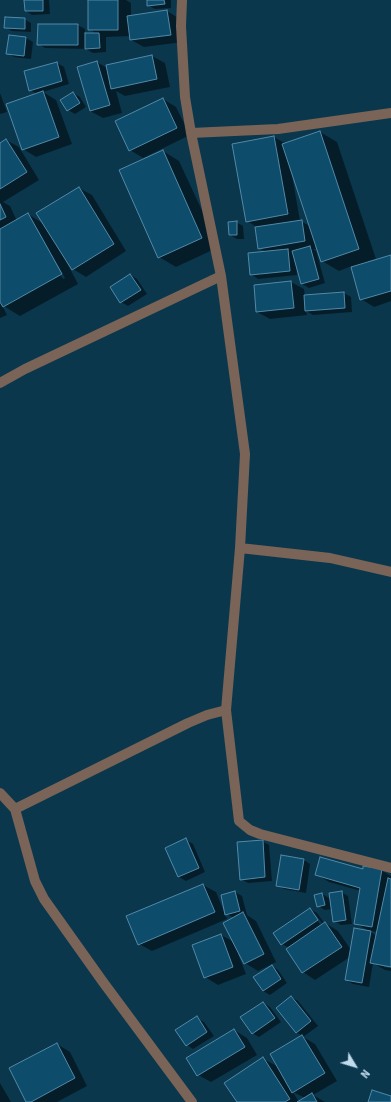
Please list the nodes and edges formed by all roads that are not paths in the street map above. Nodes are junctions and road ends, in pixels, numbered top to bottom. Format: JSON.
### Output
{"nodes":[{"id":1,"x":182,"y":0,"type":"edge"},
{"id":2,"x":391,"y":113,"type":"edge"},
{"id":3,"x":191,"y":133,"type":"junction"},
{"id":4,"x":221,"y":276,"type":"junction"},
{"id":5,"x":0,"y":383,"type":"edge"},
{"id":6,"x":240,"y":548,"type":"junction"},
{"id":7,"x":391,"y":572,"type":"edge"},
{"id":8,"x":226,"y":710,"type":"junction"},
{"id":9,"x":0,"y":793,"type":"edge"},
{"id":10,"x":15,"y":809,"type":"junction"},
{"id":11,"x":391,"y":868,"type":"edge"},
{"id":12,"x":192,"y":1102,"type":"edge"}],
"edges":[{"from":1,"to":3,"type":"street"},
{"from":2,"to":3,"type":"street"},
{"from":3,"to":4,"type":"street"},
{"from":4,"to":5,"type":"street"},
{"from":4,"to":6,"type":"street"},
{"from":6,"to":7,"type":"street"},
{"from":6,"to":8,"type":"street"},
{"from":8,"to":10,"type":"street"},
{"from":8,"to":11,"type":"street"},
{"from":9,"to":10,"type":"street"},
{"from":10,"to":12,"type":"street"}]}
